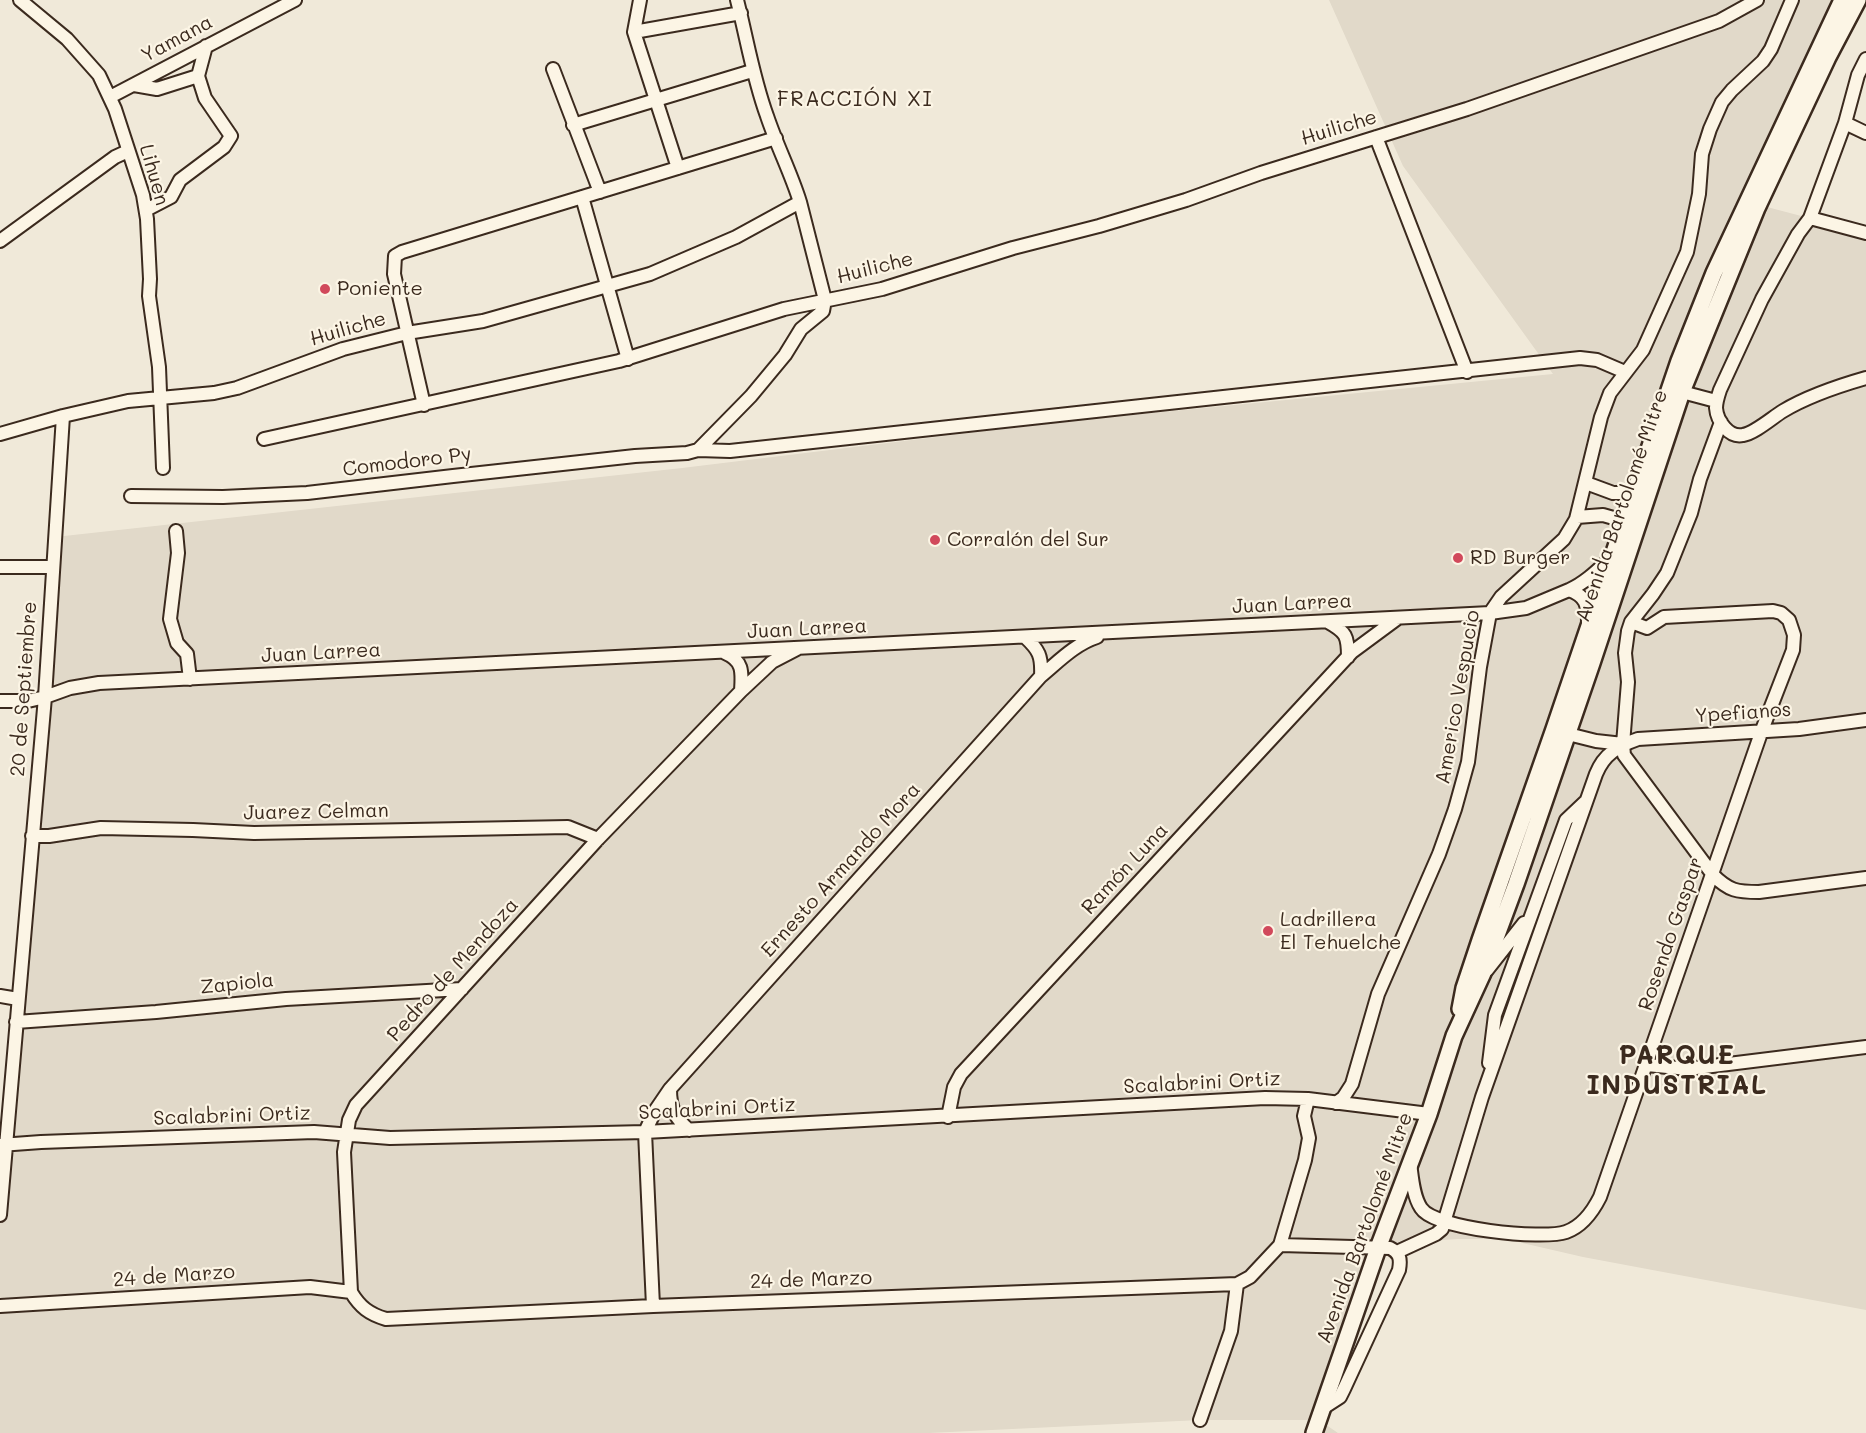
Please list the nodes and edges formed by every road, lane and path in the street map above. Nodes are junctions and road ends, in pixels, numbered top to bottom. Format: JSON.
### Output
{"nodes":[{"id":1,"x":20,"y":0,"type":"edge"},
{"id":2,"x":295,"y":0,"type":"edge"},
{"id":3,"x":640,"y":0,"type":"edge"},
{"id":4,"x":737,"y":0,"type":"edge"},
{"id":5,"x":1756,"y":0,"type":"edge"},
{"id":6,"x":1792,"y":0,"type":"edge"},
{"id":7,"x":1842,"y":0,"type":"edge"},
{"id":8,"x":1858,"y":0,"type":"edge"},
{"id":9,"x":741,"y":13,"type":"junction"},
{"id":10,"x":634,"y":32,"type":"junction"},
{"id":11,"x":206,"y":46,"type":"junction"},
{"id":12,"x":1866,"y":59,"type":"edge"},
{"id":13,"x":553,"y":69,"type":"dead end"},
{"id":14,"x":752,"y":71,"type":"junction"},
{"id":15,"x":1862,"y":75,"type":"edge"},
{"id":16,"x":198,"y":76,"type":"junction"},
{"id":17,"x":134,"y":85,"type":"junction"},
{"id":18,"x":110,"y":97,"type":"junction"},
{"id":19,"x":657,"y":99,"type":"junction"},
{"id":20,"x":1845,"y":123,"type":"junction"},
{"id":21,"x":573,"y":125,"type":"junction"},
{"id":22,"x":1866,"y":133,"type":"edge"},
{"id":23,"x":1376,"y":137,"type":"junction"},
{"id":24,"x":776,"y":138,"type":"junction"},
{"id":25,"x":128,"y":151,"type":"junction"},
{"id":26,"x":678,"y":168,"type":"junction"},
{"id":27,"x":600,"y":192,"type":"junction"},
{"id":28,"x":582,"y":197,"type":"junction"},
{"id":29,"x":800,"y":202,"type":"junction"},
{"id":30,"x":146,"y":210,"type":"junction"},
{"id":31,"x":1810,"y":218,"type":"junction"},
{"id":32,"x":1866,"y":233,"type":"edge"},
{"id":33,"x":0,"y":241,"type":"edge"},
{"id":34,"x":607,"y":285,"type":"junction"},
{"id":35,"x":825,"y":300,"type":"junction"},
{"id":36,"x":408,"y":333,"type":"junction"},
{"id":37,"x":628,"y":359,"type":"junction"},
{"id":38,"x":1467,"y":372,"type":"junction"},
{"id":39,"x":1625,"y":372,"type":"junction"},
{"id":40,"x":1866,"y":378,"type":"edge"},
{"id":41,"x":1682,"y":392,"type":"junction"},
{"id":42,"x":160,"y":398,"type":"junction"},
{"id":43,"x":1716,"y":401,"type":"junction"},
{"id":44,"x":424,"y":405,"type":"junction"},
{"id":45,"x":63,"y":416,"type":"junction"},
{"id":46,"x":1721,"y":422,"type":"junction"},
{"id":47,"x":0,"y":434,"type":"edge"},
{"id":48,"x":264,"y":439,"type":"dead end"},
{"id":49,"x":692,"y":452,"type":"junction"},
{"id":50,"x":163,"y":468,"type":"dead end"},
{"id":51,"x":1586,"y":483,"type":"junction"},
{"id":52,"x":1634,"y":493,"type":"junction"},
{"id":53,"x":131,"y":496,"type":"dead end"},
{"id":54,"x":1576,"y":517,"type":"junction"},
{"id":55,"x":1624,"y":521,"type":"junction"},
{"id":56,"x":176,"y":531,"type":"dead end"},
{"id":57,"x":1612,"y":557,"type":"junction"},
{"id":58,"x":0,"y":567,"type":"edge"},
{"id":59,"x":53,"y":567,"type":"junction"},
{"id":60,"x":1569,"y":590,"type":"junction"},
{"id":61,"x":1490,"y":613,"type":"junction"},
{"id":62,"x":1399,"y":618,"type":"junction"},
{"id":63,"x":1327,"y":621,"type":"junction"},
{"id":64,"x":1631,"y":622,"type":"junction"},
{"id":65,"x":1588,"y":628,"type":"junction"},
{"id":66,"x":1109,"y":633,"type":"junction"},
{"id":67,"x":1025,"y":637,"type":"junction"},
{"id":68,"x":797,"y":649,"type":"junction"},
{"id":69,"x":723,"y":652,"type":"junction"},
{"id":70,"x":1348,"y":657,"type":"junction"},
{"id":71,"x":1041,"y":676,"type":"junction"},
{"id":72,"x":190,"y":679,"type":"junction"},
{"id":73,"x":741,"y":691,"type":"junction"},
{"id":74,"x":45,"y":697,"type":"junction"},
{"id":75,"x":0,"y":702,"type":"edge"},
{"id":76,"x":1866,"y":720,"type":"edge"},
{"id":77,"x":1762,"y":730,"type":"junction"},
{"id":78,"x":1568,"y":734,"type":"junction"},
{"id":79,"x":1623,"y":744,"type":"junction"},
{"id":80,"x":1586,"y":801,"type":"junction"},
{"id":81,"x":32,"y":836,"type":"junction"},
{"id":82,"x":598,"y":839,"type":"junction"},
{"id":83,"x":1713,"y":875,"type":"junction"},
{"id":84,"x":1866,"y":878,"type":"edge"},
{"id":85,"x":1534,"y":909,"type":"junction"},
{"id":86,"x":1482,"y":975,"type":"junction"},
{"id":87,"x":462,"y":989,"type":"junction"},
{"id":88,"x":0,"y":996,"type":"edge"},
{"id":89,"x":18,"y":999,"type":"junction"},
{"id":90,"x":16,"y":1022,"type":"junction"},
{"id":91,"x":1454,"y":1036,"type":"junction"},
{"id":92,"x":1866,"y":1047,"type":"edge"},
{"id":93,"x":1647,"y":1065,"type":"junction"},
{"id":94,"x":1488,"y":1083,"type":"junction"},
{"id":95,"x":670,"y":1089,"type":"junction"},
{"id":96,"x":1308,"y":1099,"type":"junction"},
{"id":97,"x":1336,"y":1103,"type":"junction"},
{"id":98,"x":5,"y":1105,"type":"edge"},
{"id":99,"x":1429,"y":1114,"type":"junction"},
{"id":100,"x":948,"y":1117,"type":"junction"},
{"id":101,"x":689,"y":1130,"type":"junction"},
{"id":102,"x":645,"y":1132,"type":"junction"},
{"id":103,"x":346,"y":1134,"type":"junction"},
{"id":104,"x":3,"y":1145,"type":"edge"},
{"id":105,"x":1410,"y":1163,"type":"junction"},
{"id":106,"x":0,"y":1215,"type":"edge"},
{"id":107,"x":1444,"y":1222,"type":"junction"},
{"id":108,"x":1280,"y":1245,"type":"junction"},
{"id":109,"x":1378,"y":1248,"type":"junction"},
{"id":110,"x":1397,"y":1252,"type":"junction"},
{"id":111,"x":1236,"y":1284,"type":"junction"},
{"id":112,"x":351,"y":1292,"type":"junction"},
{"id":113,"x":0,"y":1306,"type":"edge"},
{"id":114,"x":653,"y":1306,"type":"junction"},
{"id":115,"x":1323,"y":1408,"type":"junction"},
{"id":116,"x":1200,"y":1420,"type":"dead end"},
{"id":117,"x":1314,"y":1433,"type":"edge"}],
"edges":[{"from":1,"to":18,"type":"street","name":"Lihuen"},
{"from":2,"to":11,"type":"street","name":"Yamana"},
{"from":3,"to":10,"type":"street"},
{"from":4,"to":9,"type":"street"},
{"from":5,"to":23,"type":"street","name":"Huiliche"},
{"from":6,"to":39,"type":"street","name":"Americo Vespucio"},
{"from":7,"to":52,"type":"main road","name":"Avenida Bartolomé Mitre"},
{"from":8,"to":41,"type":"main road","name":"Avenida Bartolomé Mitre"},
{"from":9,"to":10,"type":"street"},
{"from":9,"to":14,"type":"street"},
{"from":10,"to":19,"type":"street"},
{"from":11,"to":16,"type":"street"},
{"from":11,"to":17,"type":"street","name":"Yamana"},
{"from":12,"to":15,"type":"street"},
{"from":13,"to":21,"type":"street"},
{"from":14,"to":19,"type":"street"},
{"from":14,"to":24,"type":"street"},
{"from":15,"to":20,"type":"street"},
{"from":16,"to":17,"type":"street"},
{"from":16,"to":30,"type":"street"},
{"from":17,"to":18,"type":"street","name":"Yamana"},
{"from":18,"to":25,"type":"street","name":"Lihuen"},
{"from":19,"to":21,"type":"street"},
{"from":19,"to":26,"type":"street"},
{"from":20,"to":22,"type":"street"},
{"from":20,"to":31,"type":"street"},
{"from":21,"to":27,"type":"street"},
{"from":23,"to":35,"type":"street","name":"Huiliche"},
{"from":23,"to":38,"type":"street"},
{"from":24,"to":26,"type":"street"},
{"from":24,"to":29,"type":"street"},
{"from":25,"to":30,"type":"street","name":"Lihuen"},
{"from":25,"to":33,"type":"street"},
{"from":26,"to":27,"type":"street"},
{"from":27,"to":28,"type":"street"},
{"from":28,"to":34,"type":"street"},
{"from":28,"to":36,"type":"street"},
{"from":29,"to":34,"type":"street","name":"Huiliche"},
{"from":29,"to":35,"type":"street","name":"Huiliche"},
{"from":30,"to":42,"type":"street","name":"Lihuen"},
{"from":31,"to":32,"type":"street"},
{"from":31,"to":43,"type":"street"},
{"from":34,"to":36,"type":"street","name":"Huiliche"},
{"from":34,"to":37,"type":"street"},
{"from":35,"to":37,"type":"street"},
{"from":35,"to":49,"type":"street"},
{"from":36,"to":42,"type":"street","name":"Huiliche"},
{"from":36,"to":44,"type":"street"},
{"from":37,"to":44,"type":"street"},
{"from":38,"to":39,"type":"street","name":"Comodoro Py"},
{"from":38,"to":49,"type":"street","name":"Comodoro Py"},
{"from":39,"to":51,"type":"street","name":"Americo Vespucio"},
{"from":40,"to":46,"type":"street"},
{"from":41,"to":43,"type":"street"},
{"from":41,"to":78,"type":"main road","name":"Avenida Bartolomé Mitre"},
{"from":42,"to":45,"type":"street","name":"Huiliche"},
{"from":42,"to":50,"type":"street","name":"Lihuen"},
{"from":43,"to":46,"type":"street"},
{"from":44,"to":48,"type":"street"},
{"from":45,"to":47,"type":"street","name":"Huiliche"},
{"from":45,"to":59,"type":"street","name":"20 de Septiembre"},
{"from":46,"to":64,"type":"street"},
{"from":49,"to":53,"type":"street","name":"Comodoro Py"},
{"from":51,"to":52,"type":"street"},
{"from":51,"to":54,"type":"street","name":"Americo Vespucio"},
{"from":52,"to":55,"type":"main road","name":"Avenida Bartolomé Mitre"},
{"from":54,"to":55,"type":"street"},
{"from":54,"to":61,"type":"street","name":"Americo Vespucio"},
{"from":55,"to":57,"type":"main road","name":"Avenida Bartolomé Mitre"},
{"from":56,"to":72,"type":"street"},
{"from":57,"to":60,"type":"street","name":"Juan Larrea"},
{"from":57,"to":65,"type":"main road","name":"Avenida Bartolomé Mitre"},
{"from":58,"to":59,"type":"street"},
{"from":59,"to":74,"type":"street","name":"20 de Septiembre"},
{"from":60,"to":61,"type":"street","name":"Juan Larrea"},
{"from":60,"to":65,"type":"street"},
{"from":61,"to":62,"type":"street","name":"Juan Larrea"},
{"from":61,"to":97,"type":"street","name":"Americo Vespucio"},
{"from":62,"to":63,"type":"street","name":"Juan Larrea"},
{"from":62,"to":70,"type":"street","name":"Ramón Luna"},
{"from":63,"to":66,"type":"street","name":"Juan Larrea"},
{"from":63,"to":70,"type":"street"},
{"from":64,"to":77,"type":"street","name":"Rosendo Gaspar"},
{"from":64,"to":79,"type":"street"},
{"from":65,"to":91,"type":"main road","name":"Avenida Bartolomé Mitre"},
{"from":66,"to":67,"type":"street","name":"Juan Larrea"},
{"from":66,"to":71,"type":"street","name":"Ernesto Armando Mora"},
{"from":67,"to":68,"type":"street","name":"Juan Larrea"},
{"from":67,"to":71,"type":"street"},
{"from":68,"to":69,"type":"street","name":"Juan Larrea"},
{"from":68,"to":73,"type":"street","name":"Pedro de Mendoza"},
{"from":69,"to":72,"type":"street","name":"Juan Larrea"},
{"from":69,"to":73,"type":"street"},
{"from":70,"to":100,"type":"street","name":"Ramón Luna"},
{"from":71,"to":95,"type":"street","name":"Ernesto Armando Mora"},
{"from":72,"to":74,"type":"street","name":"Juan Larrea"},
{"from":73,"to":82,"type":"street","name":"Pedro de Mendoza"},
{"from":74,"to":75,"type":"street","name":"Juan Larrea"},
{"from":74,"to":81,"type":"street","name":"20 de Septiembre"},
{"from":76,"to":77,"type":"street","name":"Ypefianos"},
{"from":77,"to":79,"type":"street","name":"Ypefianos"},
{"from":77,"to":83,"type":"street","name":"Rosendo Gaspar"},
{"from":78,"to":79,"type":"street"},
{"from":78,"to":86,"type":"main road","name":"Avenida Bartolomé Mitre"},
{"from":79,"to":80,"type":"street"},
{"from":79,"to":83,"type":"street"},
{"from":80,"to":85,"type":"street"},
{"from":80,"to":94,"type":"street"},
{"from":81,"to":82,"type":"street","name":"Juarez Celman"},
{"from":81,"to":89,"type":"street","name":"20 de Septiembre"},
{"from":82,"to":87,"type":"street","name":"Pedro de Mendoza"},
{"from":83,"to":84,"type":"street"},
{"from":83,"to":93,"type":"street","name":"Rosendo Gaspar"},
{"from":85,"to":86,"type":"street"},
{"from":85,"to":94,"type":"street"},
{"from":86,"to":91,"type":"main road","name":"Avenida Bartolomé Mitre"},
{"from":87,"to":90,"type":"street","name":"Zapiola"},
{"from":87,"to":103,"type":"street","name":"Pedro de Mendoza"},
{"from":88,"to":89,"type":"street"},
{"from":89,"to":90,"type":"street","name":"20 de Septiembre"},
{"from":90,"to":98,"type":"street","name":"20 de Septiembre"},
{"from":91,"to":99,"type":"main road","name":"Avenida Bartolomé Mitre"},
{"from":92,"to":93,"type":"street"},
{"from":93,"to":107,"type":"street","name":"Rosendo Gaspar"},
{"from":94,"to":107,"type":"street"},
{"from":95,"to":101,"type":"street"},
{"from":95,"to":102,"type":"street","name":"Ernesto Armando Mora"},
{"from":96,"to":97,"type":"street","name":"Scalabrini Ortiz"},
{"from":96,"to":100,"type":"street","name":"Scalabrini Ortiz"},
{"from":96,"to":108,"type":"street"},
{"from":97,"to":99,"type":"street","name":"Scalabrini Ortiz"},
{"from":98,"to":104,"type":"street","name":"20 de Septiembre"},
{"from":99,"to":105,"type":"main road","name":"Avenida Bartolomé Mitre"},
{"from":100,"to":101,"type":"street","name":"Scalabrini Ortiz"},
{"from":101,"to":102,"type":"street","name":"Scalabrini Ortiz"},
{"from":102,"to":103,"type":"street","name":"Scalabrini Ortiz"},
{"from":102,"to":114,"type":"street"},
{"from":103,"to":104,"type":"street","name":"Scalabrini Ortiz"},
{"from":103,"to":112,"type":"street","name":"Pedro de Mendoza"},
{"from":104,"to":106,"type":"street","name":"20 de Septiembre"},
{"from":105,"to":107,"type":"street","name":"Rosendo Gaspar"},
{"from":105,"to":109,"type":"main road","name":"Avenida Bartolomé Mitre"},
{"from":107,"to":110,"type":"street"},
{"from":108,"to":109,"type":"street"},
{"from":108,"to":111,"type":"street"},
{"from":109,"to":110,"type":"street"},
{"from":109,"to":115,"type":"main road","name":"Avenida Bartolomé Mitre"},
{"from":110,"to":115,"type":"street"},
{"from":111,"to":114,"type":"street","name":"24 de Marzo"},
{"from":111,"to":116,"type":"street"},
{"from":112,"to":113,"type":"street","name":"24 de Marzo"},
{"from":112,"to":114,"type":"street","name":"24 de Marzo"},
{"from":115,"to":117,"type":"main road","name":"Avenida Bartolomé Mitre"}]}
